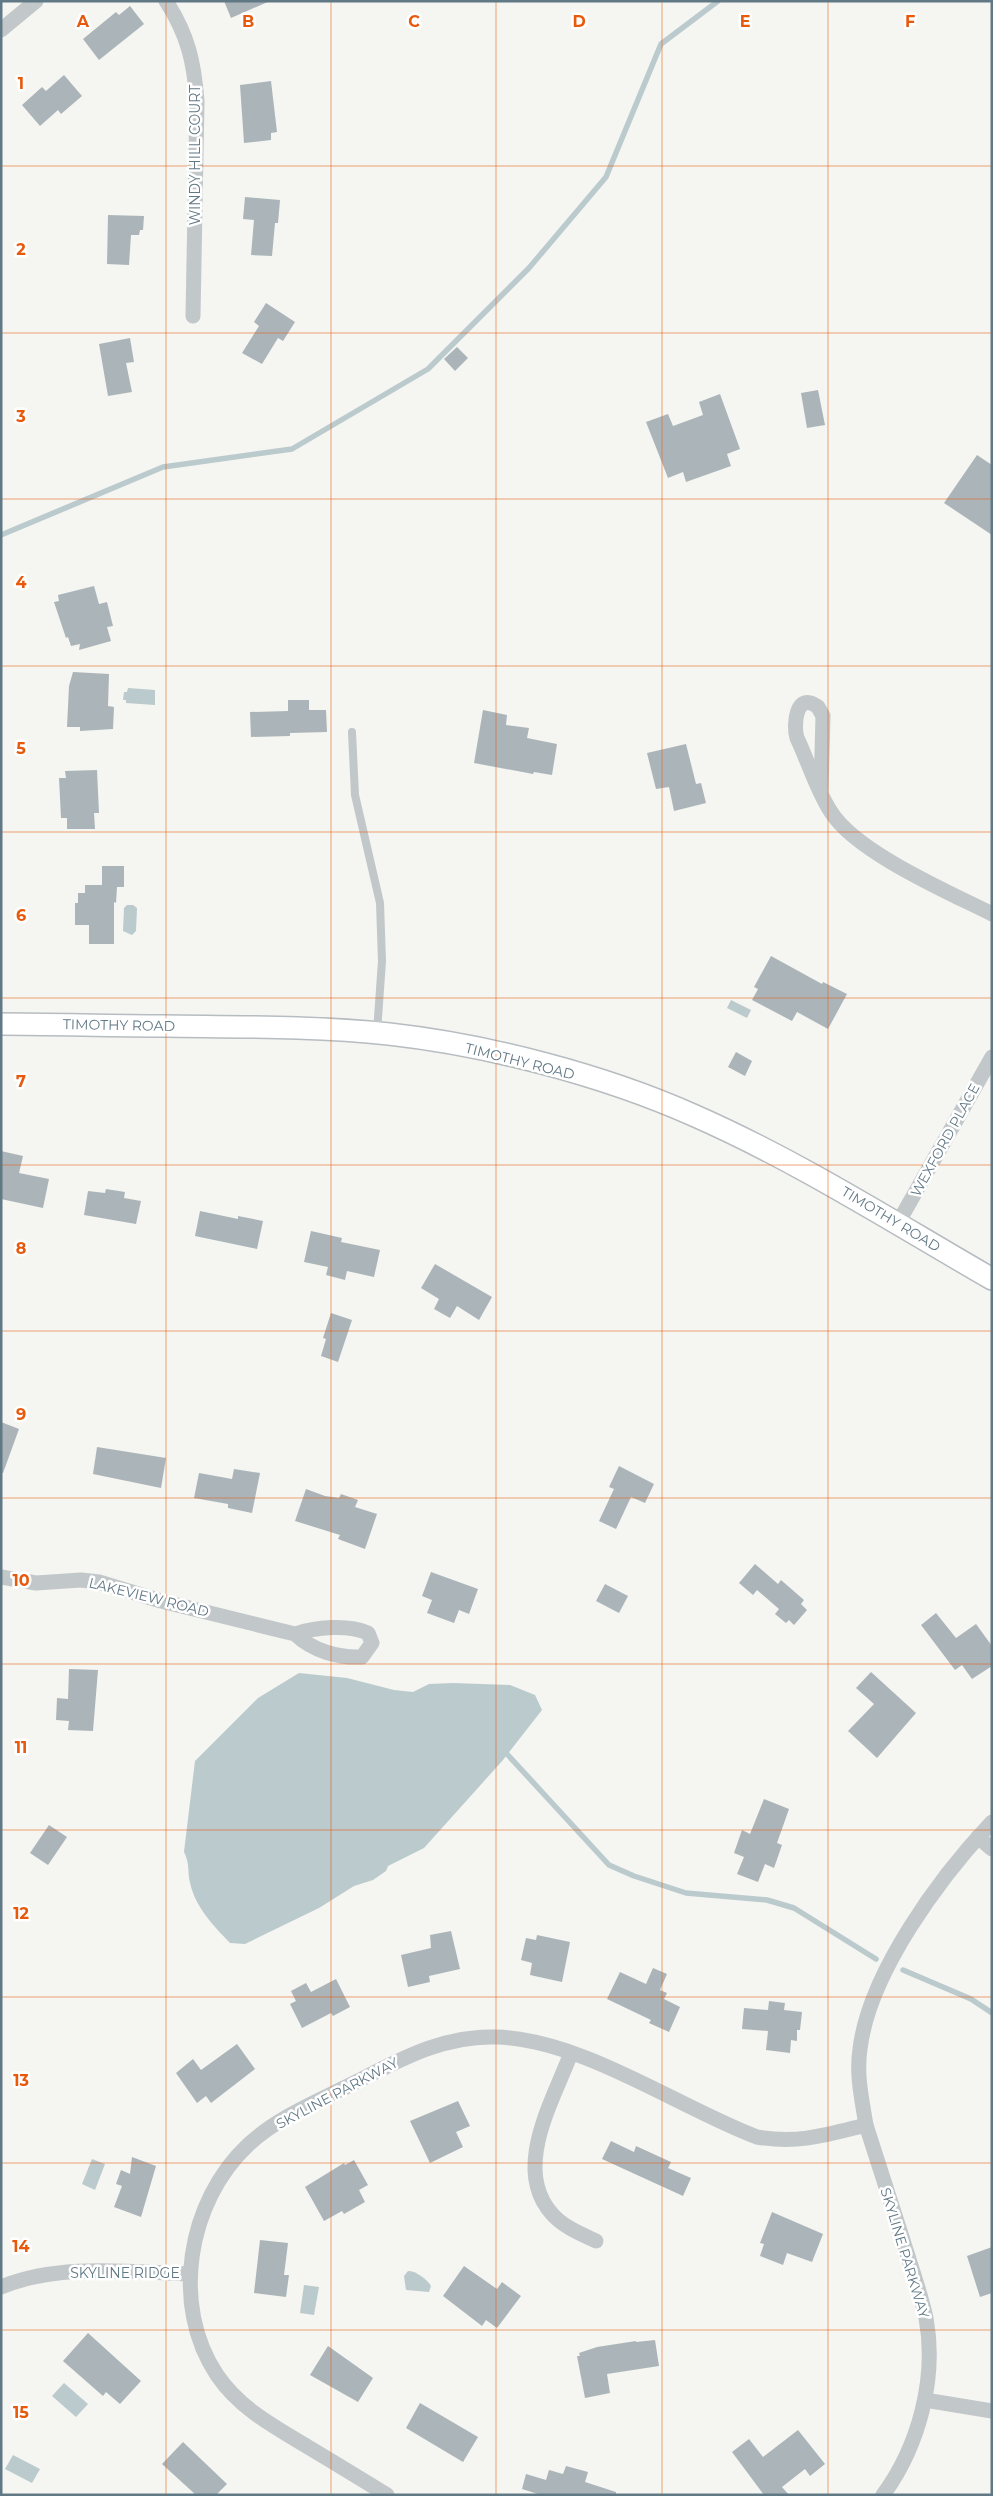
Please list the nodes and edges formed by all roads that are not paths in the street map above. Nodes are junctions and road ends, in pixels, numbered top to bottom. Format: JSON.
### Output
{"nodes":[{"id":1,"x":36,"y":1,"type":"edge"},
{"id":2,"x":166,"y":1,"type":"edge"},
{"id":3,"x":1,"y":30,"type":"edge"},
{"id":4,"x":193,"y":316,"type":"dead end"},
{"id":5,"x":352,"y":732,"type":"dead end"},
{"id":6,"x":821,"y":791,"type":"junction"},
{"id":7,"x":992,"y":914,"type":"edge"},
{"id":8,"x":1,"y":1024,"type":"edge"},
{"id":9,"x":377,"y":1034,"type":"junction"},
{"id":10,"x":992,"y":1056,"type":"edge"},
{"id":11,"x":898,"y":1223,"type":"junction"},
{"id":12,"x":992,"y":1279,"type":"edge"},
{"id":13,"x":1,"y":1578,"type":"edge"},
{"id":14,"x":296,"y":1634,"type":"dead end"},
{"id":15,"x":992,"y":1822,"type":"edge"},
{"id":16,"x":978,"y":1837,"type":"junction"},
{"id":17,"x":992,"y":1849,"type":"edge"},
{"id":18,"x":571,"y":2053,"type":"junction"},
{"id":19,"x":866,"y":2125,"type":"junction"},
{"id":20,"x":596,"y":2241,"type":"dead end"},
{"id":21,"x":190,"y":2274,"type":"junction"},
{"id":22,"x":1,"y":2288,"type":"edge"},
{"id":23,"x":924,"y":2400,"type":"junction"},
{"id":24,"x":992,"y":2411,"type":"edge"},
{"id":25,"x":387,"y":2495,"type":"edge"},
{"id":26,"x":883,"y":2495,"type":"edge"}],
"edges":[{"from":1,"to":3,"type":"street"},
{"from":2,"to":4,"type":"street","name":"WINDY HILL COURT"},
{"from":5,"to":9,"type":"lane"},
{"from":6,"to":6,"type":"street"},
{"from":6,"to":7,"type":"street"},
{"from":8,"to":9,"type":"main road","name":"TIMOTHY ROAD"},
{"from":9,"to":11,"type":"main road","name":"TIMOTHY ROAD"},
{"from":10,"to":11,"type":"street","name":"WEXFORD PLACE"},
{"from":11,"to":12,"type":"main road","name":"TIMOTHY ROAD"},
{"from":13,"to":14,"type":"street","name":"LAKEVIEW ROAD"},
{"from":15,"to":16,"type":"street","name":"SKYLINE PARKWAY"},
{"from":16,"to":17,"type":"street"},
{"from":16,"to":19,"type":"street","name":"SKYLINE PARKWAY"},
{"from":18,"to":19,"type":"street","name":"SKYLINE PARKWAY"},
{"from":18,"to":20,"type":"street"},
{"from":18,"to":21,"type":"street","name":"SKYLINE PARKWAY"},
{"from":19,"to":23,"type":"street","name":"SKYLINE PARKWAY"},
{"from":21,"to":22,"type":"street","name":"SKYLINE RIDGE"},
{"from":21,"to":25,"type":"street","name":"SKYLINE PARKWAY"},
{"from":23,"to":24,"type":"street"},
{"from":23,"to":26,"type":"street","name":"SKYLINE PARKWAY"}]}
